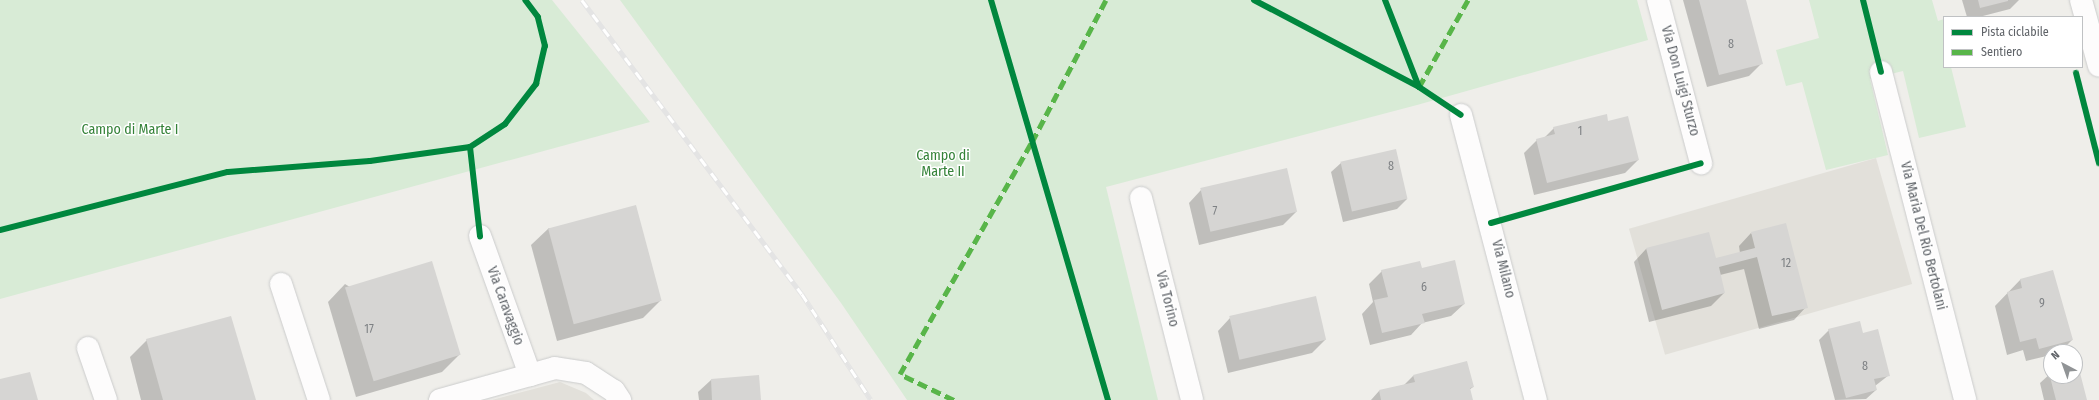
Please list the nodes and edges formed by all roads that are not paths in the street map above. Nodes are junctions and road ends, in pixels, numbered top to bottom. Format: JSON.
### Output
{"nodes":[{"id":1,"x":1658,"y":0,"type":"edge"},
{"id":2,"x":2081,"y":0,"type":"edge"},
{"id":3,"x":2099,"y":66,"type":"edge"},
{"id":4,"x":1881,"y":72,"type":"dead end"},
{"id":5,"x":1461,"y":116,"type":"dead end"},
{"id":6,"x":1701,"y":163,"type":"dead end"},
{"id":7,"x":1141,"y":198,"type":"dead end"},
{"id":8,"x":480,"y":236,"type":"dead end"},
{"id":9,"x":281,"y":284,"type":"dead end"},
{"id":10,"x":88,"y":348,"type":"dead end"},
{"id":11,"x":530,"y":375,"type":"junction"},
{"id":12,"x":106,"y":400,"type":"edge"},
{"id":13,"x":319,"y":400,"type":"edge"},
{"id":14,"x":440,"y":400,"type":"edge"},
{"id":15,"x":620,"y":400,"type":"edge"},
{"id":16,"x":1192,"y":400,"type":"edge"},
{"id":17,"x":1536,"y":400,"type":"edge"},
{"id":18,"x":1965,"y":400,"type":"edge"}],
"edges":[{"from":1,"to":6,"type":"street","name":"Via Don Luigi Sturzo"},
{"from":2,"to":3,"type":"street"},
{"from":4,"to":18,"type":"street","name":"Via Maria Del Rio Bertolani"},
{"from":5,"to":17,"type":"street","name":"Via Milano"},
{"from":7,"to":16,"type":"street","name":"Via Torino"},
{"from":8,"to":11,"type":"street","name":"Via Caravaggio"},
{"from":9,"to":13,"type":"street"},
{"from":10,"to":12,"type":"street"},
{"from":11,"to":14,"type":"street"},
{"from":11,"to":15,"type":"street"}]}
